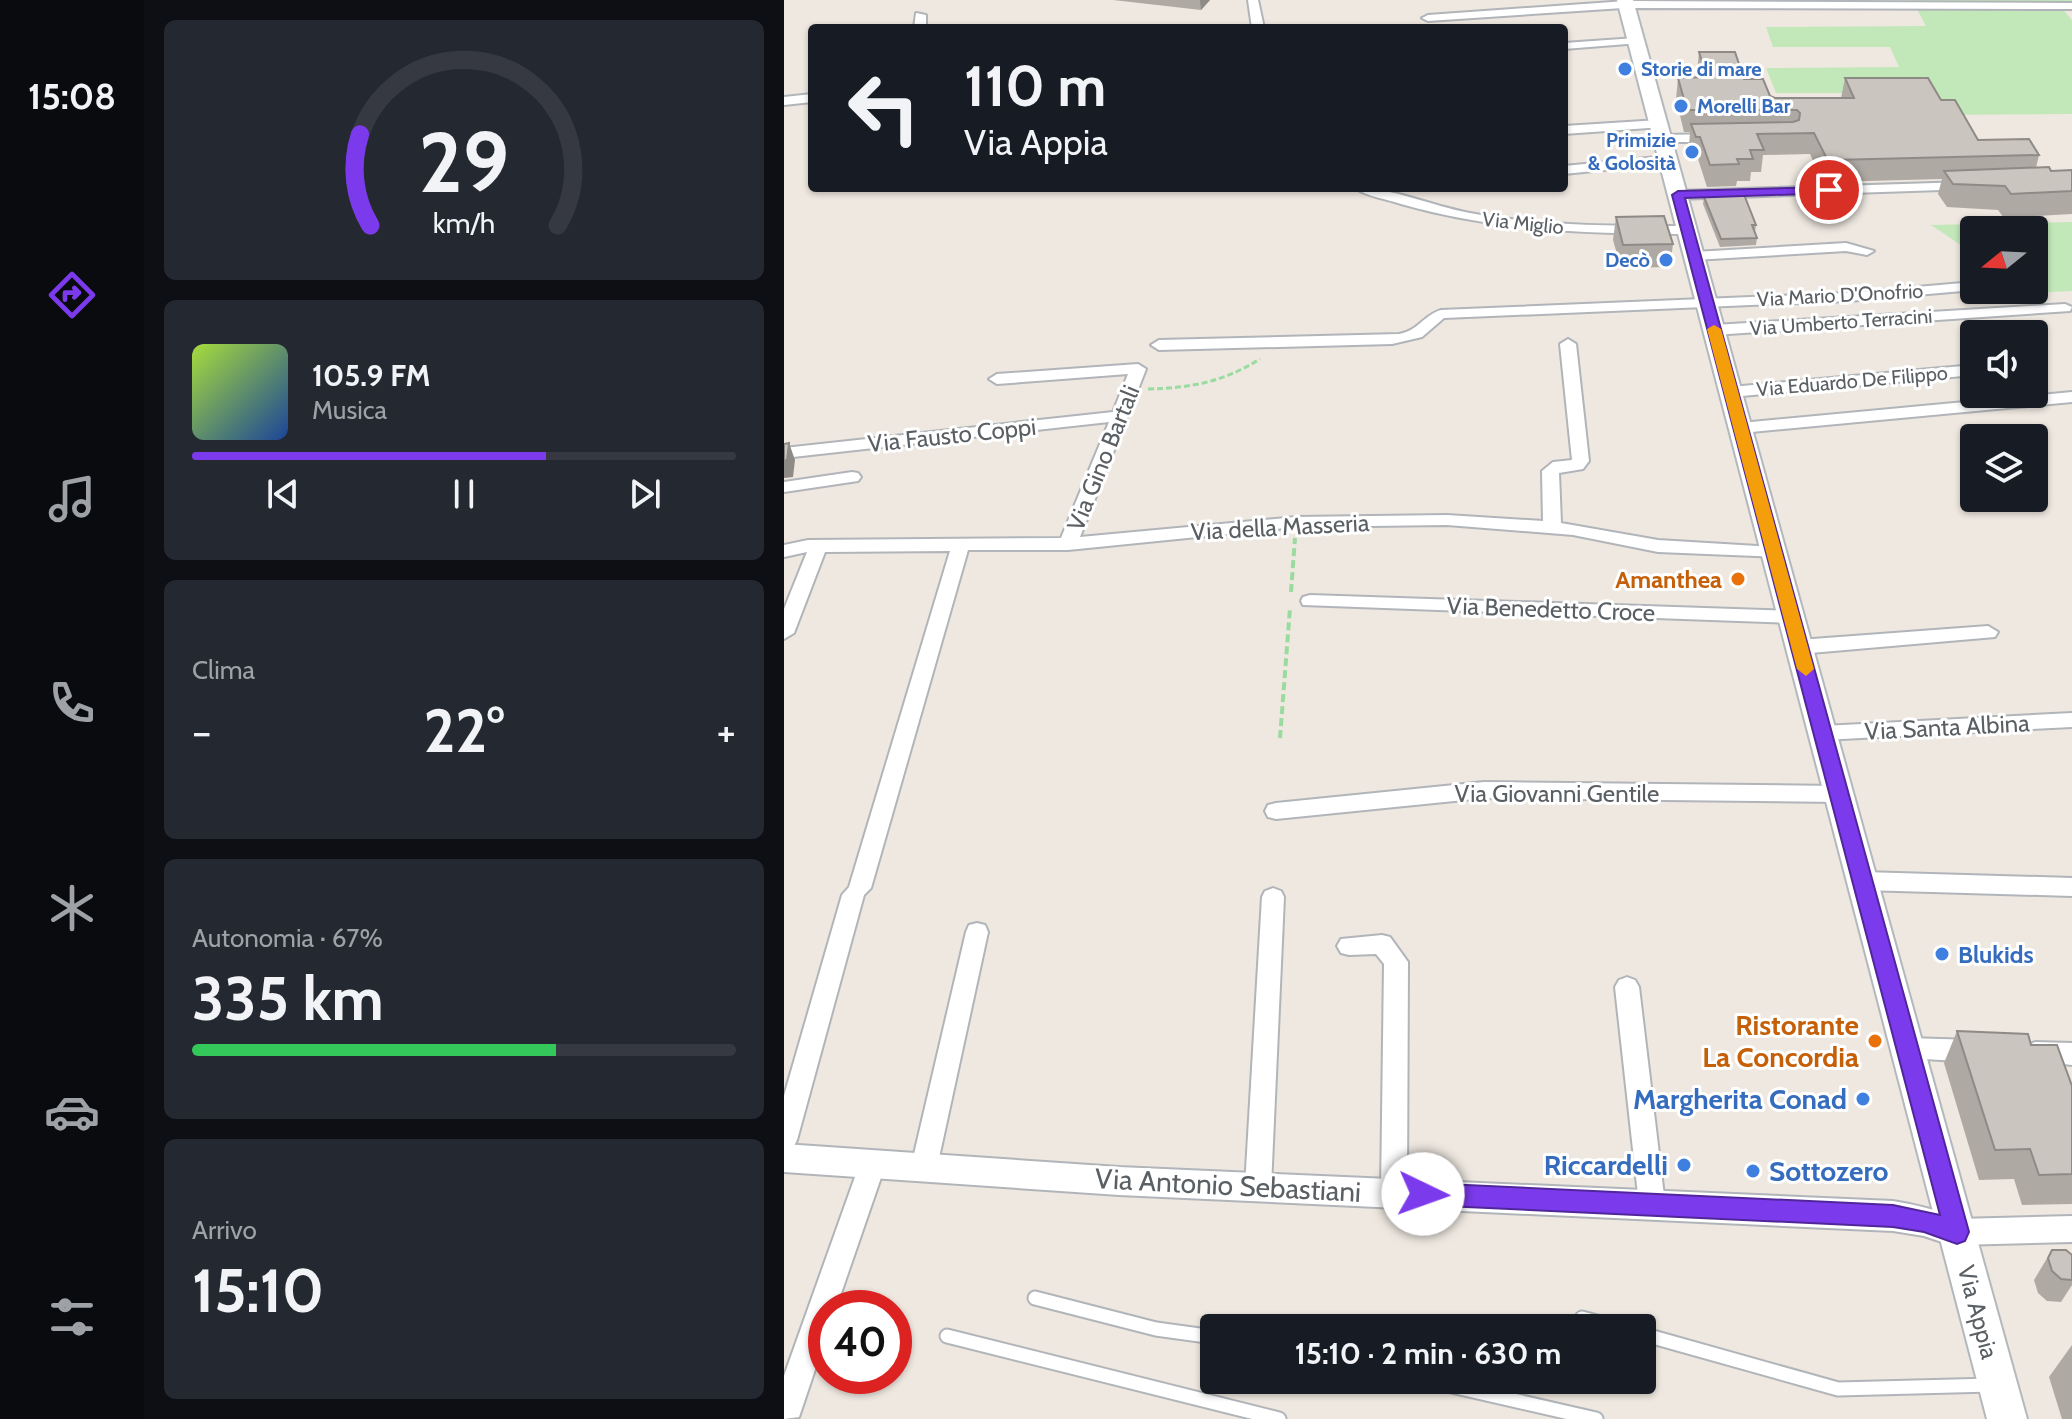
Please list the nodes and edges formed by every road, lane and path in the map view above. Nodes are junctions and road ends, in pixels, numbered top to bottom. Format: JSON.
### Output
{"nodes":[{"id":1,"x":1253,"y":0,"type":"edge"},
{"id":2,"x":1626,"y":3,"type":"edge"},
{"id":3,"x":2072,"y":6,"type":"edge"},
{"id":4,"x":920,"y":15,"type":"dead end"},
{"id":5,"x":1428,"y":18,"type":"dead end"},
{"id":6,"x":920,"y":24,"type":"edge"},
{"id":7,"x":1257,"y":24,"type":"edge"},
{"id":8,"x":1636,"y":41,"type":"junction"},
{"id":9,"x":1568,"y":46,"type":"edge"},
{"id":10,"x":808,"y":98,"type":"edge"},
{"id":11,"x":784,"y":101,"type":"edge"},
{"id":12,"x":1568,"y":130,"type":"edge"},
{"id":13,"x":1726,"y":138,"type":"edge"},
{"id":14,"x":1663,"y":141,"type":"junction"},
{"id":15,"x":1568,"y":169,"type":"edge"},
{"id":16,"x":1977,"y":186,"type":"edge"},
{"id":17,"x":1379,"y":192,"type":"edge"},
{"id":18,"x":1678,"y":195,"type":"junction"},
{"id":19,"x":1687,"y":230,"type":"junction"},
{"id":20,"x":1867,"y":251,"type":"dead end"},
{"id":21,"x":1694,"y":256,"type":"junction"},
{"id":22,"x":1960,"y":287,"type":"edge"},
{"id":23,"x":1707,"y":301,"type":"junction"},
{"id":24,"x":2065,"y":308,"type":"dead end"},
{"id":25,"x":1714,"y":330,"type":"junction"},
{"id":26,"x":1286,"y":342,"type":"junction"},
{"id":27,"x":1568,"y":344,"type":"dead end"},
{"id":28,"x":1159,"y":345,"type":"dead end"},
{"id":29,"x":1960,"y":371,"type":"edge"},
{"id":30,"x":997,"y":379,"type":"dead end"},
{"id":31,"x":1130,"y":389,"type":"junction"},
{"id":32,"x":1731,"y":392,"type":"junction"},
{"id":33,"x":2072,"y":397,"type":"edge"},
{"id":34,"x":1120,"y":416,"type":"junction"},
{"id":35,"x":1741,"y":428,"type":"junction"},
{"id":36,"x":784,"y":453,"type":"edge"},
{"id":37,"x":852,"y":477,"type":"dead end"},
{"id":38,"x":784,"y":487,"type":"edge"},
{"id":39,"x":1296,"y":522,"type":"junction"},
{"id":40,"x":1552,"y":528,"type":"junction"},
{"id":41,"x":1068,"y":544,"type":"junction"},
{"id":42,"x":818,"y":546,"type":"junction"},
{"id":43,"x":960,"y":546,"type":"junction"},
{"id":44,"x":784,"y":551,"type":"edge"},
{"id":45,"x":1774,"y":553,"type":"junction"},
{"id":46,"x":1310,"y":601,"type":"dead end"},
{"id":47,"x":1792,"y":617,"type":"junction"},
{"id":48,"x":1988,"y":632,"type":"dead end"},
{"id":49,"x":784,"y":633,"type":"edge"},
{"id":50,"x":1799,"y":647,"type":"junction"},
{"id":51,"x":2072,"y":720,"type":"edge"},
{"id":52,"x":1823,"y":733,"type":"junction"},
{"id":53,"x":1280,"y":738,"type":"dead end"},
{"id":54,"x":1839,"y":794,"type":"junction"},
{"id":55,"x":1276,"y":811,"type":"dead end"},
{"id":56,"x":1863,"y":881,"type":"junction"},
{"id":57,"x":2072,"y":887,"type":"edge"},
{"id":58,"x":1273,"y":897,"type":"dead end"},
{"id":59,"x":977,"y":932,"type":"dead end"},
{"id":60,"x":1349,"y":946,"type":"dead end"},
{"id":61,"x":1627,"y":987,"type":"dead end"},
{"id":62,"x":1907,"y":1048,"type":"junction"},
{"id":63,"x":2072,"y":1054,"type":"edge"},
{"id":64,"x":784,"y":1140,"type":"edge"},
{"id":65,"x":784,"y":1158,"type":"edge"},
{"id":66,"x":873,"y":1163,"type":"junction"},
{"id":67,"x":924,"y":1167,"type":"junction"},
{"id":68,"x":1258,"y":1187,"type":"junction"},
{"id":69,"x":1394,"y":1193,"type":"junction"},
{"id":70,"x":1652,"y":1204,"type":"junction"},
{"id":71,"x":2072,"y":1229,"type":"edge"},
{"id":72,"x":1957,"y":1232,"type":"junction"},
{"id":73,"x":1035,"y":1298,"type":"dead end"},
{"id":74,"x":1200,"y":1335,"type":"edge"},
{"id":75,"x":947,"y":1336,"type":"dead end"},
{"id":76,"x":1656,"y":1338,"type":"edge"},
{"id":77,"x":1486,"y":1394,"type":"edge"},
{"id":78,"x":2003,"y":1402,"type":"edge"},
{"id":79,"x":784,"y":1417,"type":"edge"},
{"id":80,"x":1279,"y":1419,"type":"edge"},
{"id":81,"x":1596,"y":1419,"type":"edge"}],
"edges":[{"from":1,"to":7,"type":"street"},
{"from":2,"to":3,"type":"street"},
{"from":2,"to":5,"type":"street"},
{"from":2,"to":8,"type":"main road","name":"Via Appia"},
{"from":4,"to":6,"type":"street"},
{"from":8,"to":9,"type":"street"},
{"from":8,"to":14,"type":"main road","name":"Via Appia"},
{"from":10,"to":11,"type":"street"},
{"from":12,"to":14,"type":"street"},
{"from":13,"to":14,"type":"street"},
{"from":14,"to":15,"type":"street"},
{"from":14,"to":18,"type":"main road","name":"Via Appia"},
{"from":16,"to":18,"type":"street"},
{"from":17,"to":19,"type":"street","name":"Via Miglio"},
{"from":18,"to":19,"type":"main road","name":"Via Appia"},
{"from":19,"to":21,"type":"main road","name":"Via Appia"},
{"from":20,"to":21,"type":"street"},
{"from":21,"to":23,"type":"main road","name":"Via Appia"},
{"from":22,"to":23,"type":"street","name":"Via Mario D'Onofrio"},
{"from":23,"to":25,"type":"main road","name":"Via Appia"},
{"from":23,"to":26,"type":"street","name":"Via Mario D'Onofrio"},
{"from":24,"to":25,"type":"street","name":"Via Umberto Terracini"},
{"from":25,"to":32,"type":"main road","name":"Via Appia"},
{"from":26,"to":28,"type":"street","name":"Via Mario D'Onofrio"},
{"from":26,"to":31,"type":"path"},
{"from":27,"to":40,"type":"street"},
{"from":29,"to":32,"type":"street","name":"Via Eduardo De Filippo"},
{"from":30,"to":31,"type":"street","name":"Via Gino Bartali"},
{"from":31,"to":34,"type":"street","name":"Via Gino Bartali"},
{"from":32,"to":35,"type":"main road","name":"Via Appia"},
{"from":33,"to":35,"type":"street"},
{"from":34,"to":36,"type":"street","name":"Via Fausto Coppi"},
{"from":34,"to":41,"type":"street","name":"Via Gino Bartali"},
{"from":35,"to":45,"type":"main road","name":"Via Appia"},
{"from":37,"to":38,"type":"street"},
{"from":39,"to":40,"type":"street","name":"Via della Masseria"},
{"from":39,"to":41,"type":"street","name":"Via della Masseria"},
{"from":39,"to":53,"type":"path"},
{"from":40,"to":45,"type":"street","name":"Via della Masseria"},
{"from":41,"to":43,"type":"street","name":"Via della Masseria"},
{"from":42,"to":43,"type":"street","name":"Via della Masseria"},
{"from":42,"to":44,"type":"street","name":"Via della Masseria"},
{"from":42,"to":49,"type":"street"},
{"from":43,"to":64,"type":"street"},
{"from":45,"to":47,"type":"main road","name":"Via Appia"},
{"from":46,"to":47,"type":"street","name":"Via Benedetto Croce"},
{"from":47,"to":50,"type":"main road","name":"Via Appia"},
{"from":48,"to":50,"type":"street"},
{"from":50,"to":52,"type":"main road","name":"Via Appia"},
{"from":51,"to":52,"type":"street","name":"Via Santa Albina"},
{"from":52,"to":54,"type":"main road","name":"Via Appia"},
{"from":54,"to":55,"type":"street","name":"Via Giovanni Gentile"},
{"from":54,"to":56,"type":"main road","name":"Via Appia"},
{"from":56,"to":57,"type":"street"},
{"from":56,"to":62,"type":"main road","name":"Via Appia"},
{"from":58,"to":68,"type":"street"},
{"from":59,"to":67,"type":"street"},
{"from":60,"to":69,"type":"street"},
{"from":61,"to":70,"type":"street"},
{"from":62,"to":63,"type":"street"},
{"from":62,"to":72,"type":"main road","name":"Via Appia"},
{"from":65,"to":66,"type":"street","name":"Via Antonio Sebastiani"},
{"from":66,"to":67,"type":"street","name":"Via Antonio Sebastiani"},
{"from":66,"to":79,"type":"street"},
{"from":67,"to":68,"type":"street","name":"Via Antonio Sebastiani"},
{"from":68,"to":69,"type":"street","name":"Via Antonio Sebastiani"},
{"from":69,"to":70,"type":"street","name":"Via Antonio Sebastiani"},
{"from":70,"to":72,"type":"street","name":"Via Antonio Sebastiani"},
{"from":71,"to":72,"type":"street"},
{"from":72,"to":78,"type":"main road","name":"Via Appia"},
{"from":73,"to":74,"type":"lane"},
{"from":75,"to":80,"type":"lane"},
{"from":76,"to":78,"type":"lane"},
{"from":77,"to":81,"type":"lane"}]}
